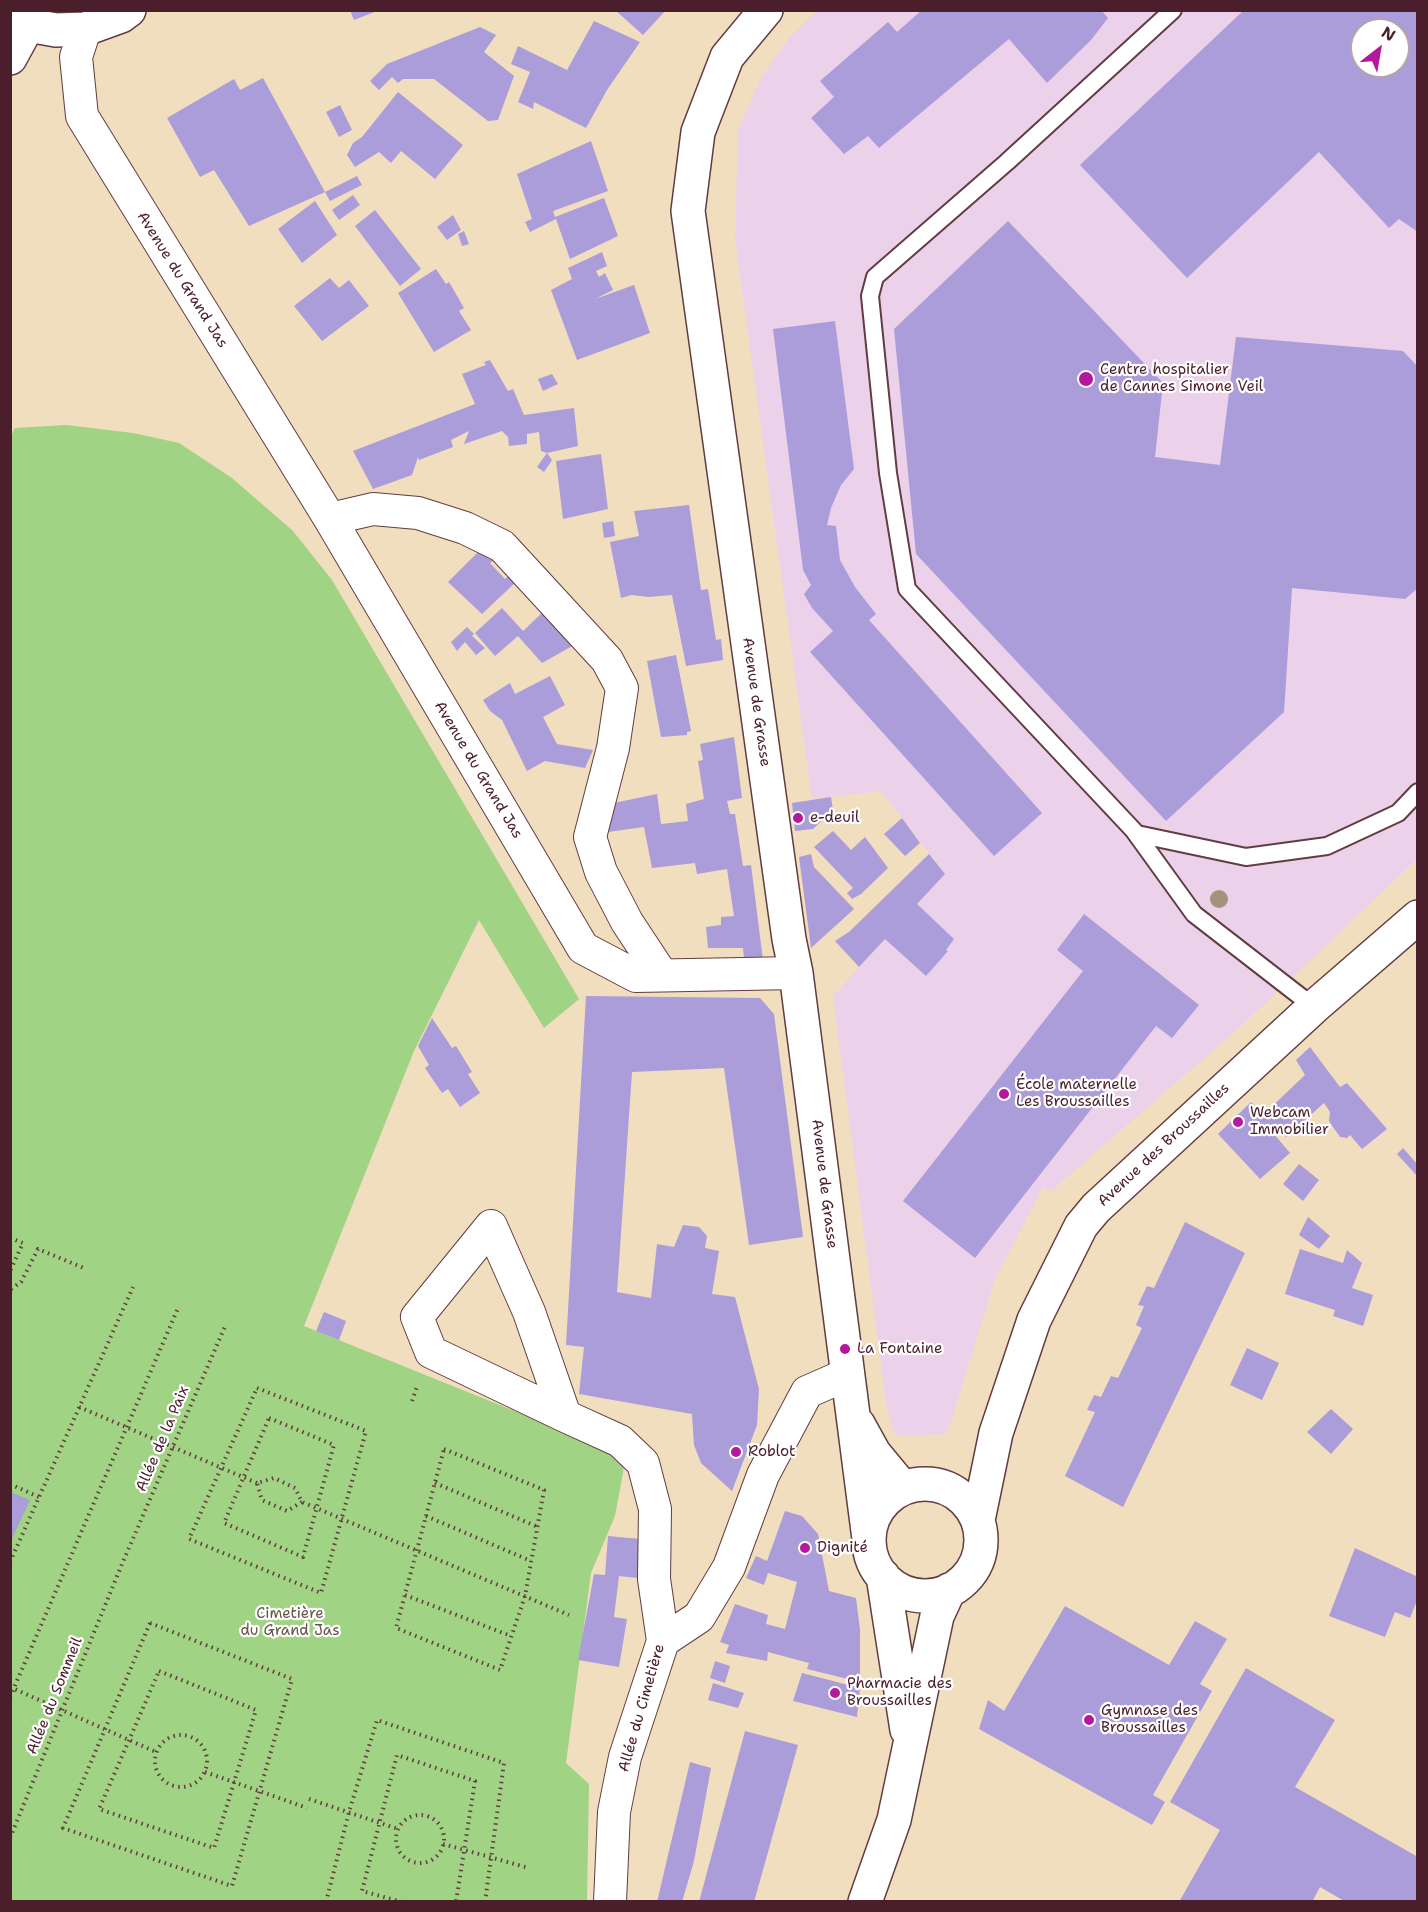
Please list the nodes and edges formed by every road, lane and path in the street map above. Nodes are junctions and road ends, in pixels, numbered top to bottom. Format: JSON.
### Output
{"nodes":[{"id":1,"x":129,"y":10,"type":"edge"},
{"id":2,"x":766,"y":10,"type":"edge"},
{"id":3,"x":1173,"y":10,"type":"edge"},
{"id":4,"x":19,"y":21,"type":"edge"},
{"id":5,"x":85,"y":29,"type":"junction"},
{"id":6,"x":10,"y":58,"type":"edge"},
{"id":7,"x":330,"y":519,"type":"junction"},
{"id":8,"x":1418,"y":792,"type":"edge"},
{"id":9,"x":1134,"y":831,"type":"junction"},
{"id":10,"x":1418,"y":917,"type":"edge"},
{"id":11,"x":796,"y":973,"type":"junction"},
{"id":12,"x":662,"y":975,"type":"junction"},
{"id":13,"x":1314,"y":1007,"type":"junction"},
{"id":14,"x":10,"y":1238,"type":"edge"},
{"id":15,"x":84,"y":1268,"type":"dead end"},
{"id":16,"x":10,"y":1271,"type":"edge"},
{"id":17,"x":10,"y":1282,"type":"edge"},
{"id":18,"x":133,"y":1287,"type":"dead end"},
{"id":19,"x":179,"y":1306,"type":"dead end"},
{"id":20,"x":226,"y":1324,"type":"dead end"},
{"id":21,"x":848,"y":1374,"type":"junction"},
{"id":22,"x":79,"y":1407,"type":"junction"},
{"id":23,"x":851,"y":1412,"type":"junction"},
{"id":24,"x":565,"y":1416,"type":"junction"},
{"id":25,"x":126,"y":1427,"type":"junction"},
{"id":26,"x":996,"y":1433,"type":"junction"},
{"id":27,"x":173,"y":1447,"type":"junction"},
{"id":28,"x":221,"y":1468,"type":"junction"},
{"id":29,"x":243,"y":1477,"type":"junction"},
{"id":30,"x":257,"y":1483,"type":"junction"},
{"id":31,"x":435,"y":1483,"type":"junction"},
{"id":32,"x":10,"y":1484,"type":"edge"},
{"id":33,"x":941,"y":1486,"type":"junction"},
{"id":34,"x":903,"y":1488,"type":"junction"},
{"id":35,"x":39,"y":1497,"type":"junction"},
{"id":36,"x":302,"y":1502,"type":"junction"},
{"id":37,"x":317,"y":1508,"type":"junction"},
{"id":38,"x":426,"y":1516,"type":"junction"},
{"id":39,"x":342,"y":1519,"type":"junction"},
{"id":40,"x":978,"y":1520,"type":"junction"},
{"id":41,"x":538,"y":1527,"type":"junction"},
{"id":42,"x":869,"y":1539,"type":"junction"},
{"id":43,"x":417,"y":1551,"type":"junction"},
{"id":44,"x":13,"y":1552,"type":"edge"},
{"id":45,"x":531,"y":1561,"type":"junction"},
{"id":46,"x":10,"y":1562,"type":"edge"},
{"id":47,"x":122,"y":1564,"type":"joint"},
{"id":48,"x":882,"y":1576,"type":"junction"},
{"id":49,"x":950,"y":1590,"type":"junction"},
{"id":50,"x":405,"y":1596,"type":"junction"},
{"id":51,"x":525,"y":1596,"type":"junction"},
{"id":52,"x":569,"y":1615,"type":"dead end"},
{"id":53,"x":511,"y":1636,"type":"junction"},
{"id":54,"x":663,"y":1641,"type":"junction"},
{"id":55,"x":12,"y":1688,"type":"edge"},
{"id":56,"x":10,"y":1697,"type":"edge"},
{"id":57,"x":63,"y":1710,"type":"junction"},
{"id":58,"x":105,"y":1730,"type":"junction"},
{"id":59,"x":129,"y":1740,"type":"junction"},
{"id":60,"x":910,"y":1746,"type":"junction"},
{"id":61,"x":156,"y":1752,"type":"junction"},
{"id":62,"x":205,"y":1772,"type":"junction"},
{"id":63,"x":234,"y":1782,"type":"junction"},
{"id":64,"x":259,"y":1791,"type":"junction"},
{"id":65,"x":309,"y":1799,"type":"dead end"},
{"id":66,"x":307,"y":1808,"type":"dead end"},
{"id":67,"x":349,"y":1812,"type":"junction"},
{"id":68,"x":378,"y":1823,"type":"junction"},
{"id":69,"x":398,"y":1829,"type":"junction"},
{"id":70,"x":10,"y":1838,"type":"edge"},
{"id":71,"x":443,"y":1844,"type":"junction"},
{"id":72,"x":465,"y":1850,"type":"junction"},
{"id":73,"x":492,"y":1857,"type":"junction"},
{"id":74,"x":529,"y":1868,"type":"dead end"},
{"id":75,"x":326,"y":1902,"type":"edge"},
{"id":76,"x":402,"y":1902,"type":"edge"},
{"id":77,"x":456,"y":1902,"type":"edge"},
{"id":78,"x":485,"y":1902,"type":"edge"},
{"id":79,"x":610,"y":1902,"type":"edge"},
{"id":80,"x":865,"y":1902,"type":"edge"}],
"edges":[{"from":1,"to":5,"type":"main road"},
{"from":2,"to":11,"type":"main road","name":"Avenue de Grasse"},
{"from":3,"to":9,"type":"lane"},
{"from":4,"to":5,"type":"main road"},
{"from":4,"to":6,"type":"main road"},
{"from":5,"to":7,"type":"street","name":"Avenue du Grand Jas"},
{"from":7,"to":12,"type":"street","name":"Avenue du Grand Jas"},
{"from":7,"to":12,"type":"street"},
{"from":8,"to":9,"type":"lane"},
{"from":9,"to":13,"type":"lane"},
{"from":10,"to":13,"type":"main road","name":"Avenue des Broussailles"},
{"from":11,"to":12,"type":"street","name":"Avenue du Grand Jas"},
{"from":11,"to":21,"type":"main road","name":"Avenue de Grasse"},
{"from":13,"to":26,"type":"main road","name":"Avenue des Broussailles"},
{"from":14,"to":16,"type":"path"},
{"from":15,"to":17,"type":"path"},
{"from":18,"to":22,"type":"path"},
{"from":19,"to":25,"type":"path"},
{"from":20,"to":27,"type":"path","name":"Allée de la Paix"},
{"from":21,"to":23,"type":"main road","name":"Avenue de Grasse"},
{"from":21,"to":54,"type":"street"},
{"from":22,"to":25,"type":"path"},
{"from":22,"to":35,"type":"path"},
{"from":23,"to":34,"type":"main road","name":"Avenue de Grasse"},
{"from":23,"to":42,"type":"main road","name":"Avenue de Grasse"},
{"from":24,"to":24,"type":"street","name":"Allée du Cimetière"},
{"from":24,"to":54,"type":"street","name":"Allée du Cimetière"},
{"from":25,"to":27,"type":"path"},
{"from":25,"to":55,"type":"path"},
{"from":26,"to":33,"type":"main road","name":"Avenue des Broussailles"},
{"from":26,"to":40,"type":"main road","name":"Avenue des Broussailles"},
{"from":27,"to":28,"type":"path"},
{"from":27,"to":47,"type":"path","name":"Allée de la Paix"},
{"from":28,"to":29,"type":"path"},
{"from":28,"to":39,"type":"path"},
{"from":28,"to":39,"type":"path"},
{"from":29,"to":30,"type":"path"},
{"from":29,"to":37,"type":"path"},
{"from":29,"to":37,"type":"path"},
{"from":30,"to":36,"type":"path"},
{"from":30,"to":36,"type":"path"},
{"from":31,"to":38,"type":"path"},
{"from":31,"to":41,"type":"path"},
{"from":31,"to":41,"type":"path"},
{"from":32,"to":35,"type":"path"},
{"from":33,"to":34,"type":"main road"},
{"from":33,"to":40,"type":"main road"},
{"from":34,"to":42,"type":"main road"},
{"from":35,"to":44,"type":"path"},
{"from":36,"to":37,"type":"path"},
{"from":37,"to":39,"type":"path"},
{"from":38,"to":43,"type":"path"},
{"from":38,"to":45,"type":"path"},
{"from":39,"to":43,"type":"path"},
{"from":40,"to":49,"type":"main road"},
{"from":41,"to":45,"type":"path"},
{"from":42,"to":48,"type":"main road"},
{"from":43,"to":50,"type":"path"},
{"from":43,"to":51,"type":"path"},
{"from":44,"to":46,"type":"path"},
{"from":45,"to":51,"type":"path"},
{"from":47,"to":57,"type":"path","name":"Allée du Sommeil"},
{"from":48,"to":49,"type":"main road"},
{"from":48,"to":60,"type":"main road"},
{"from":49,"to":60,"type":"main road"},
{"from":50,"to":53,"type":"path"},
{"from":50,"to":53,"type":"path"},
{"from":51,"to":52,"type":"path"},
{"from":51,"to":53,"type":"path"},
{"from":54,"to":79,"type":"street","name":"Allée du Cimetière"},
{"from":55,"to":56,"type":"path"},
{"from":55,"to":57,"type":"path"},
{"from":57,"to":58,"type":"path"},
{"from":57,"to":70,"type":"path","name":"Allée du Sommeil"},
{"from":58,"to":59,"type":"path"},
{"from":58,"to":64,"type":"path"},
{"from":58,"to":64,"type":"path"},
{"from":59,"to":61,"type":"path"},
{"from":59,"to":63,"type":"path"},
{"from":59,"to":63,"type":"path"},
{"from":60,"to":80,"type":"main road"},
{"from":61,"to":62,"type":"path"},
{"from":61,"to":62,"type":"path"},
{"from":62,"to":63,"type":"path"},
{"from":63,"to":64,"type":"path"},
{"from":64,"to":66,"type":"path"},
{"from":65,"to":67,"type":"path"},
{"from":67,"to":68,"type":"path"},
{"from":67,"to":73,"type":"path"},
{"from":67,"to":75,"type":"path"},
{"from":68,"to":69,"type":"path"},
{"from":68,"to":72,"type":"path"},
{"from":68,"to":76,"type":"path"},
{"from":69,"to":71,"type":"path"},
{"from":69,"to":71,"type":"path"},
{"from":71,"to":72,"type":"path"},
{"from":72,"to":73,"type":"path"},
{"from":72,"to":77,"type":"path"},
{"from":73,"to":74,"type":"path"},
{"from":73,"to":78,"type":"path"}]}
